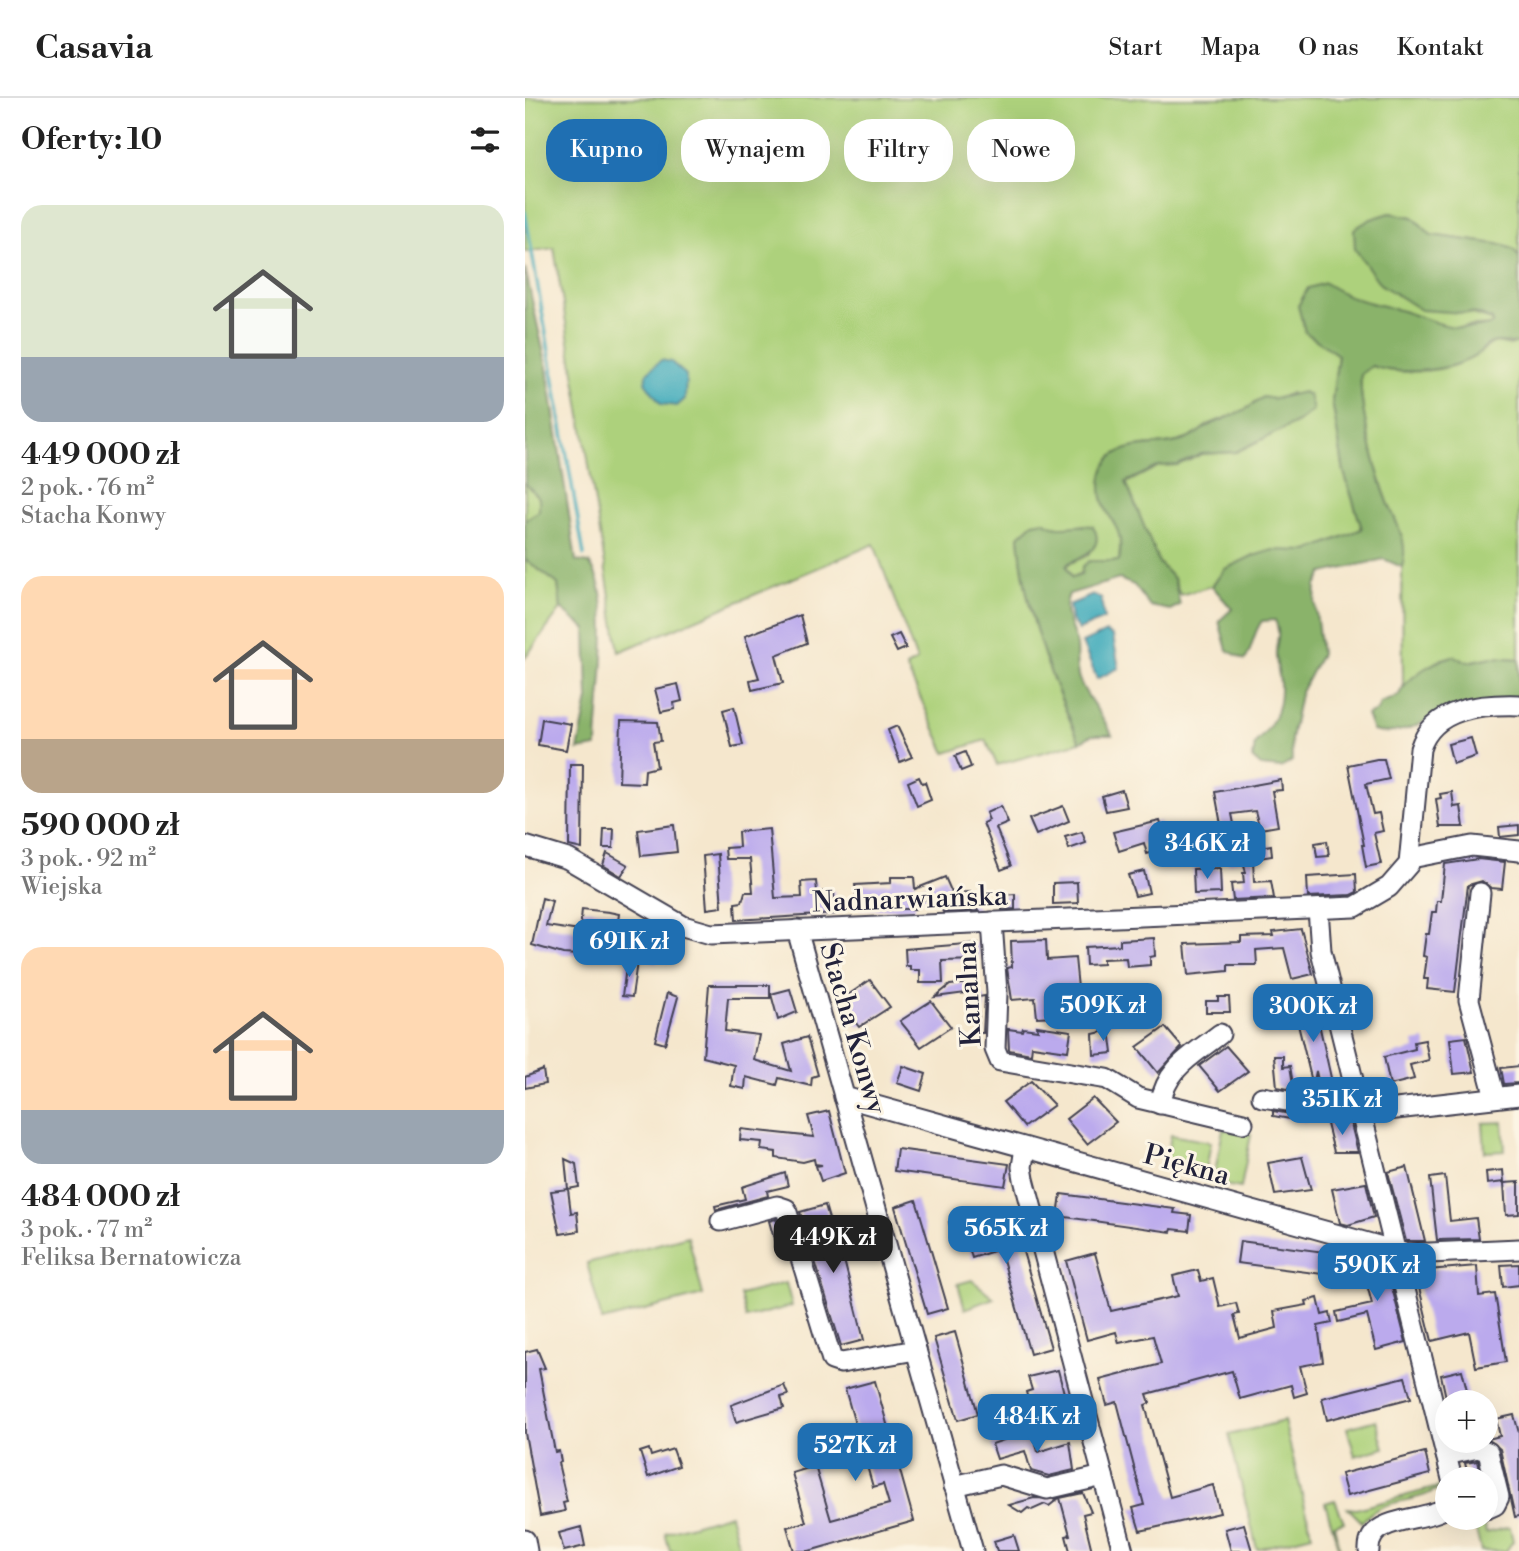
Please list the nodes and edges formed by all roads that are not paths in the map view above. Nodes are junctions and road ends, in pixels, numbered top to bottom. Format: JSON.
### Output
{"nodes":[{"id":1,"x":1519,"y":705,"type":"edge"},
{"id":2,"x":525,"y":846,"type":"edge"},
{"id":3,"x":1519,"y":851,"type":"edge"},
{"id":4,"x":1411,"y":858,"type":"junction"},
{"id":5,"x":1479,"y":893,"type":"dead end"},
{"id":6,"x":1318,"y":909,"type":"junction"},
{"id":7,"x":992,"y":922,"type":"junction"},
{"id":8,"x":797,"y":930,"type":"junction"},
{"id":9,"x":1220,"y":1034,"type":"dead end"},
{"id":10,"x":1519,"y":1095,"type":"edge"},
{"id":11,"x":844,"y":1097,"type":"junction"},
{"id":12,"x":1262,"y":1097,"type":"dead end"},
{"id":13,"x":1495,"y":1097,"type":"junction"},
{"id":14,"x":1160,"y":1104,"type":"junction"},
{"id":15,"x":890,"y":1111,"type":"junction"},
{"id":16,"x":1361,"y":1113,"type":"junction"},
{"id":17,"x":1243,"y":1123,"type":"dead end"},
{"id":18,"x":857,"y":1142,"type":"junction"},
{"id":19,"x":1025,"y":1148,"type":"junction"},
{"id":20,"x":721,"y":1221,"type":"dead end"},
{"id":21,"x":1519,"y":1249,"type":"edge"},
{"id":22,"x":1395,"y":1252,"type":"junction"},
{"id":23,"x":916,"y":1350,"type":"junction"},
{"id":24,"x":1446,"y":1455,"type":"junction"},
{"id":25,"x":1449,"y":1467,"type":"edge"},
{"id":26,"x":1492,"y":1467,"type":"edge"},
{"id":27,"x":1103,"y":1476,"type":"junction"},
{"id":28,"x":954,"y":1486,"type":"junction"},
{"id":29,"x":1435,"y":1511,"type":"edge"},
{"id":30,"x":973,"y":1551,"type":"edge"},
{"id":31,"x":1123,"y":1551,"type":"edge"},
{"id":32,"x":1369,"y":1551,"type":"edge"}],
"edges":[{"from":1,"to":4,"type":"street"},
{"from":2,"to":8,"type":"street","name":"Nadnarwiańska"},
{"from":3,"to":4,"type":"street"},
{"from":4,"to":6,"type":"street","name":"Nadnarwiańska"},
{"from":5,"to":13,"type":"street"},
{"from":6,"to":7,"type":"street","name":"Nadnarwiańska"},
{"from":6,"to":16,"type":"street"},
{"from":7,"to":8,"type":"street","name":"Nadnarwiańska"},
{"from":7,"to":14,"type":"street","name":"Kanalna"},
{"from":8,"to":11,"type":"street","name":"Stacha Konwy"},
{"from":9,"to":14,"type":"street"},
{"from":10,"to":13,"type":"street"},
{"from":11,"to":15,"type":"street","name":"Piękna"},
{"from":11,"to":18,"type":"street","name":"Stacha Konwy"},
{"from":12,"to":16,"type":"street"},
{"from":13,"to":16,"type":"street"},
{"from":14,"to":17,"type":"street","name":"Kanalna"},
{"from":15,"to":18,"type":"street","name":"Stacha Konwy"},
{"from":15,"to":19,"type":"street","name":"Piękna"},
{"from":16,"to":22,"type":"street"},
{"from":18,"to":23,"type":"street","name":"Stacha Konwy"},
{"from":19,"to":22,"type":"street","name":"Piękna"},
{"from":19,"to":27,"type":"street"},
{"from":20,"to":23,"type":"street"},
{"from":21,"to":22,"type":"street","name":"Piękna"},
{"from":22,"to":24,"type":"street"},
{"from":23,"to":28,"type":"street","name":"Stacha Konwy"},
{"from":24,"to":25,"type":"street"},
{"from":24,"to":26,"type":"street"},
{"from":27,"to":28,"type":"street"},
{"from":27,"to":31,"type":"street"},
{"from":28,"to":30,"type":"street","name":"Stacha Konwy"},
{"from":29,"to":32,"type":"street"}]}
